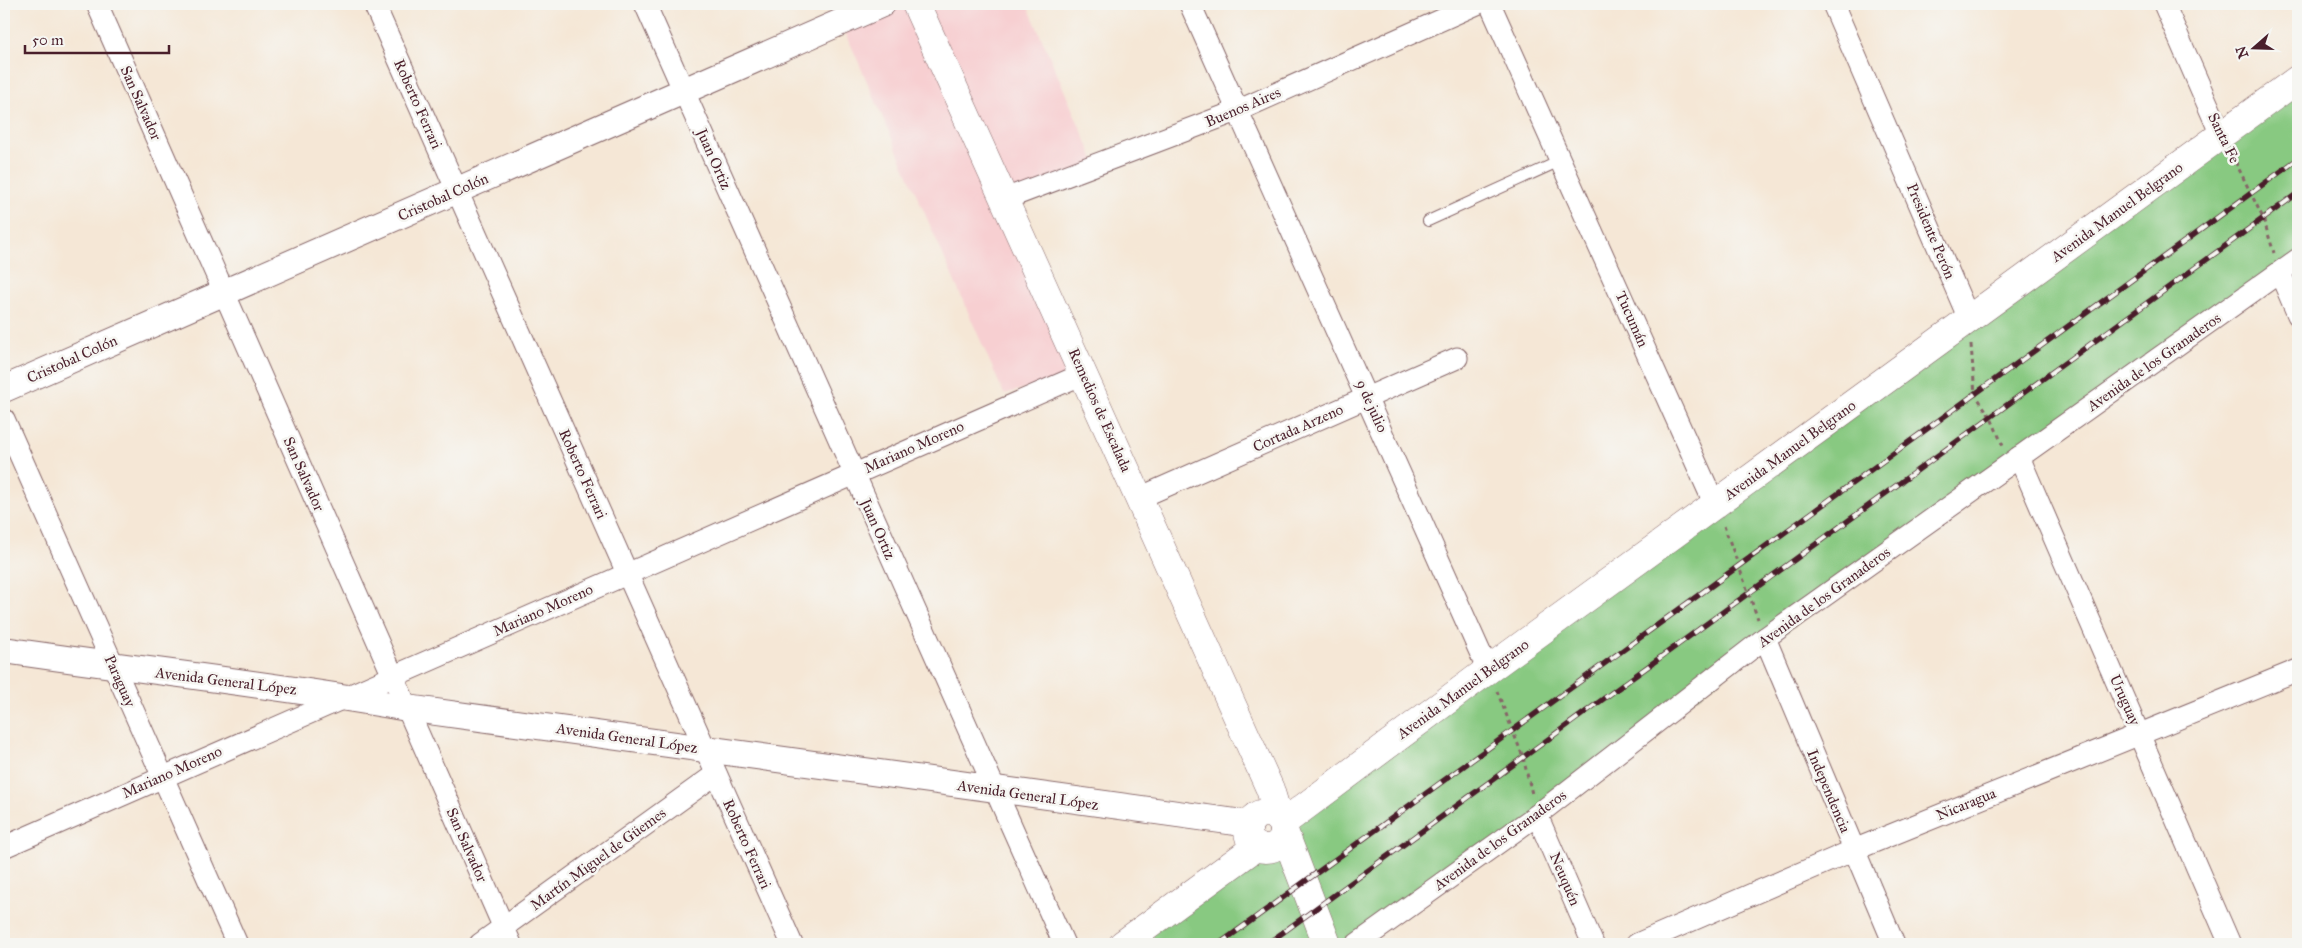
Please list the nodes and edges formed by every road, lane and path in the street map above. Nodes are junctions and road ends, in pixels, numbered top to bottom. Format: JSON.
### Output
{"nodes":[{"id":1,"x":97,"y":4,"type":"edge"},
{"id":2,"x":374,"y":4,"type":"edge"},
{"id":3,"x":645,"y":4,"type":"edge"},
{"id":4,"x":882,"y":4,"type":"edge"},
{"id":5,"x":916,"y":4,"type":"edge"},
{"id":6,"x":1190,"y":4,"type":"edge"},
{"id":7,"x":1477,"y":4,"type":"edge"},
{"id":8,"x":1490,"y":4,"type":"edge"},
{"id":9,"x":1833,"y":4,"type":"edge"},
{"id":10,"x":2164,"y":4,"type":"edge"},
{"id":11,"x":2298,"y":79,"type":"edge"},
{"id":12,"x":684,"y":92,"type":"junction"},
{"id":13,"x":1237,"y":111,"type":"junction"},
{"id":14,"x":2221,"y":135,"type":"junction"},
{"id":15,"x":1560,"y":161,"type":"junction"},
{"id":16,"x":457,"y":191,"type":"junction"},
{"id":17,"x":1005,"y":198,"type":"junction"},
{"id":18,"x":1428,"y":221,"type":"dead end"},
{"id":19,"x":2298,"y":259,"type":"edge"},
{"id":20,"x":2280,"y":272,"type":"junction"},
{"id":21,"x":224,"y":293,"type":"junction"},
{"id":22,"x":2298,"y":315,"type":"edge"},
{"id":23,"x":1969,"y":319,"type":"junction"},
{"id":24,"x":1457,"y":358,"type":"dead end"},
{"id":25,"x":1083,"y":374,"type":"junction"},
{"id":26,"x":4,"y":389,"type":"edge"},
{"id":27,"x":1368,"y":398,"type":"junction"},
{"id":28,"x":4,"y":418,"type":"edge"},
{"id":29,"x":2015,"y":459,"type":"junction"},
{"id":30,"x":854,"y":474,"type":"junction"},
{"id":31,"x":1140,"y":498,"type":"junction"},
{"id":32,"x":1716,"y":504,"type":"junction"},
{"id":33,"x":627,"y":573,"type":"junction"},
{"id":34,"x":1766,"y":638,"type":"junction"},
{"id":35,"x":4,"y":650,"type":"edge"},
{"id":36,"x":114,"y":667,"type":"junction"},
{"id":37,"x":1488,"y":670,"type":"junction"},
{"id":38,"x":2298,"y":670,"type":"edge"},
{"id":39,"x":393,"y":676,"type":"junction"},
{"id":40,"x":345,"y":697,"type":"junction"},
{"id":41,"x":407,"y":708,"type":"junction"},
{"id":42,"x":2140,"y":734,"type":"junction"},
{"id":43,"x":704,"y":749,"type":"junction"},
{"id":44,"x":716,"y":774,"type":"junction"},
{"id":45,"x":162,"y":776,"type":"junction"},
{"id":46,"x":994,"y":790,"type":"junction"},
{"id":47,"x":1537,"y":815,"type":"junction"},
{"id":48,"x":1282,"y":824,"type":"junction"},
{"id":49,"x":1253,"y":835,"type":"junction"},
{"id":50,"x":4,"y":847,"type":"edge"},
{"id":51,"x":1854,"y":850,"type":"junction"},
{"id":52,"x":507,"y":936,"type":"edge"},
{"id":53,"x":237,"y":944,"type":"edge"},
{"id":54,"x":480,"y":944,"type":"edge"},
{"id":55,"x":792,"y":944,"type":"edge"},
{"id":56,"x":1064,"y":944,"type":"edge"},
{"id":57,"x":1122,"y":944,"type":"edge"},
{"id":58,"x":1327,"y":944,"type":"edge"},
{"id":59,"x":1356,"y":944,"type":"edge"},
{"id":60,"x":1593,"y":944,"type":"edge"},
{"id":61,"x":1637,"y":944,"type":"edge"},
{"id":62,"x":1894,"y":944,"type":"edge"},
{"id":63,"x":2230,"y":944,"type":"edge"}],
"edges":[{"from":1,"to":21,"type":"street","name":"San Salvador"},
{"from":2,"to":16,"type":"street","name":"Roberto Ferrari"},
{"from":3,"to":12,"type":"street","name":"Juan Ortiz"},
{"from":4,"to":12,"type":"street","name":"Cristobal Colón"},
{"from":5,"to":17,"type":"main road","name":"Remedios de Escalada"},
{"from":6,"to":13,"type":"street","name":"9 de julio"},
{"from":7,"to":13,"type":"street","name":"Buenos Aires"},
{"from":8,"to":15,"type":"street","name":"Tucumán"},
{"from":9,"to":23,"type":"street","name":"Presidente Perón"},
{"from":10,"to":14,"type":"street","name":"Santa Fe"},
{"from":11,"to":14,"type":"main road","name":"Avenida Manuel Belgrano"},
{"from":12,"to":16,"type":"street","name":"Cristobal Colón"},
{"from":12,"to":30,"type":"street","name":"Juan Ortiz"},
{"from":13,"to":17,"type":"street","name":"Buenos Aires"},
{"from":13,"to":27,"type":"street","name":"9 de julio"},
{"from":14,"to":20,"type":"path","name":"Santa Fe"},
{"from":14,"to":23,"type":"main road","name":"Avenida Manuel Belgrano"},
{"from":15,"to":18,"type":"lane"},
{"from":15,"to":32,"type":"street","name":"Tucumán"},
{"from":16,"to":21,"type":"street","name":"Cristobal Colón"},
{"from":16,"to":33,"type":"street","name":"Roberto Ferrari"},
{"from":17,"to":25,"type":"main road","name":"Remedios de Escalada"},
{"from":19,"to":20,"type":"street","name":"Avenida de los Granaderos"},
{"from":20,"to":22,"type":"street"},
{"from":20,"to":29,"type":"street","name":"Avenida de los Granaderos"},
{"from":21,"to":26,"type":"street","name":"Cristobal Colón"},
{"from":21,"to":39,"type":"street","name":"San Salvador"},
{"from":23,"to":29,"type":"path"},
{"from":23,"to":32,"type":"main road","name":"Avenida Manuel Belgrano"},
{"from":24,"to":27,"type":"street","name":"Cortada Arzeno"},
{"from":25,"to":30,"type":"street","name":"Mariano Moreno"},
{"from":25,"to":31,"type":"main road","name":"Remedios de Escalada"},
{"from":27,"to":31,"type":"street","name":"Cortada Arzeno"},
{"from":27,"to":37,"type":"street","name":"9 de julio"},
{"from":28,"to":36,"type":"street","name":"Paraguay"},
{"from":29,"to":34,"type":"street","name":"Avenida de los Granaderos"},
{"from":29,"to":42,"type":"street","name":"Uruguay"},
{"from":30,"to":33,"type":"street","name":"Mariano Moreno"},
{"from":30,"to":46,"type":"street","name":"Juan Ortiz"},
{"from":31,"to":48,"type":"main road","name":"Remedios de Escalada"},
{"from":32,"to":34,"type":"path"},
{"from":32,"to":37,"type":"main road","name":"Avenida Manuel Belgrano"},
{"from":33,"to":39,"type":"street","name":"Mariano Moreno"},
{"from":33,"to":43,"type":"street","name":"Roberto Ferrari"},
{"from":34,"to":47,"type":"street","name":"Avenida de los Granaderos"},
{"from":34,"to":51,"type":"street","name":"Independencia"},
{"from":35,"to":36,"type":"street","name":"Avenida General López"},
{"from":36,"to":40,"type":"street","name":"Avenida General López"},
{"from":36,"to":45,"type":"street","name":"Paraguay"},
{"from":37,"to":47,"type":"path"},
{"from":37,"to":48,"type":"main road","name":"Avenida Manuel Belgrano"},
{"from":38,"to":42,"type":"street","name":"Nicaragua"},
{"from":39,"to":40,"type":"street","name":"Mariano Moreno"},
{"from":39,"to":41,"type":"street","name":"San Salvador"},
{"from":40,"to":41,"type":"street","name":"Avenida General López"},
{"from":40,"to":45,"type":"street","name":"Mariano Moreno"},
{"from":41,"to":43,"type":"street","name":"Avenida General López"},
{"from":41,"to":52,"type":"street","name":"San Salvador"},
{"from":42,"to":51,"type":"street","name":"Nicaragua"},
{"from":42,"to":63,"type":"street","name":"Uruguay"},
{"from":43,"to":44,"type":"street","name":"Roberto Ferrari"},
{"from":43,"to":46,"type":"street","name":"Avenida General López"},
{"from":44,"to":52,"type":"street","name":"Martín Miguel de Güemes"},
{"from":44,"to":55,"type":"street","name":"Roberto Ferrari"},
{"from":45,"to":50,"type":"street","name":"Mariano Moreno"},
{"from":45,"to":53,"type":"street","name":"Paraguay"},
{"from":46,"to":49,"type":"street","name":"Avenida General López"},
{"from":46,"to":56,"type":"street","name":"Juan Ortiz"},
{"from":47,"to":59,"type":"street","name":"Avenida de los Granaderos"},
{"from":47,"to":60,"type":"street","name":"Neuquén"},
{"from":48,"to":49,"type":"main road","name":"Avenida Manuel Belgrano"},
{"from":48,"to":58,"type":"main road","name":"Remedios de Escalada"},
{"from":49,"to":57,"type":"main road"},
{"from":51,"to":61,"type":"street","name":"Nicaragua"},
{"from":51,"to":62,"type":"street","name":"Independencia"},
{"from":52,"to":54,"type":"street","name":"Martín Miguel de Güemes"}]}
